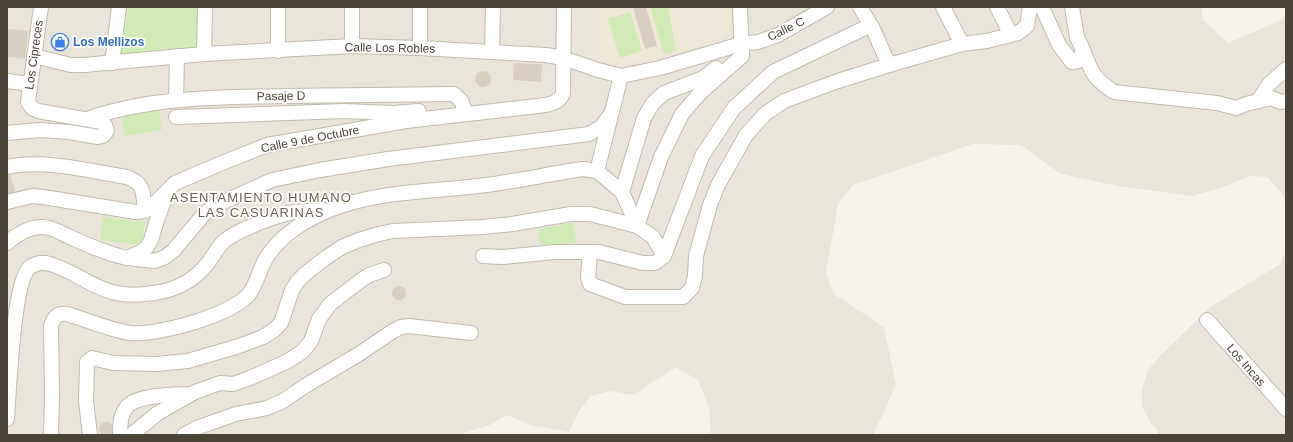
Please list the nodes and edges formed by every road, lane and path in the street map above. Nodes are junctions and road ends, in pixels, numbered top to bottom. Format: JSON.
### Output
{"nodes":[{"id":1,"x":41,"y":7,"type":"edge"},
{"id":2,"x":119,"y":7,"type":"edge"},
{"id":3,"x":205,"y":7,"type":"edge"},
{"id":4,"x":278,"y":7,"type":"edge"},
{"id":5,"x":352,"y":7,"type":"edge"},
{"id":6,"x":420,"y":7,"type":"edge"},
{"id":7,"x":494,"y":7,"type":"edge"},
{"id":8,"x":564,"y":7,"type":"edge"},
{"id":9,"x":740,"y":7,"type":"edge"},
{"id":10,"x":827,"y":7,"type":"edge"},
{"id":11,"x":860,"y":7,"type":"edge"},
{"id":12,"x":944,"y":7,"type":"edge"},
{"id":13,"x":997,"y":7,"type":"edge"},
{"id":14,"x":1030,"y":7,"type":"edge"},
{"id":15,"x":1042,"y":7,"type":"edge"},
{"id":16,"x":1072,"y":7,"type":"edge"},
{"id":17,"x":871,"y":25,"type":"junction"},
{"id":18,"x":1011,"y":35,"type":"junction"},
{"id":19,"x":962,"y":44,"type":"junction"},
{"id":20,"x":352,"y":46,"type":"junction"},
{"id":21,"x":420,"y":48,"type":"junction"},
{"id":22,"x":1082,"y":48,"type":"junction"},
{"id":23,"x":742,"y":50,"type":"junction"},
{"id":24,"x":278,"y":51,"type":"junction"},
{"id":25,"x":492,"y":51,"type":"junction"},
{"id":26,"x":204,"y":54,"type":"junction"},
{"id":27,"x":34,"y":56,"type":"junction"},
{"id":28,"x":177,"y":56,"type":"junction"},
{"id":29,"x":563,"y":58,"type":"junction"},
{"id":30,"x":112,"y":63,"type":"junction"},
{"id":31,"x":889,"y":65,"type":"junction"},
{"id":32,"x":1286,"y":69,"type":"edge"},
{"id":33,"x":621,"y":76,"type":"junction"},
{"id":34,"x":7,"y":81,"type":"edge"},
{"id":35,"x":30,"y":84,"type":"junction"},
{"id":36,"x":176,"y":100,"type":"junction"},
{"id":37,"x":1258,"y":101,"type":"junction"},
{"id":38,"x":1286,"y":101,"type":"edge"},
{"id":39,"x":464,"y":111,"type":"junction"},
{"id":40,"x":611,"y":114,"type":"junction"},
{"id":41,"x":176,"y":117,"type":"dead end"},
{"id":42,"x":87,"y":119,"type":"junction"},
{"id":43,"x":7,"y":133,"type":"edge"},
{"id":44,"x":7,"y":167,"type":"edge"},
{"id":45,"x":596,"y":172,"type":"junction"},
{"id":46,"x":167,"y":192,"type":"junction"},
{"id":47,"x":622,"y":192,"type":"junction"},
{"id":48,"x":7,"y":202,"type":"edge"},
{"id":49,"x":332,"y":209,"type":"junction"},
{"id":50,"x":145,"y":211,"type":"junction"},
{"id":51,"x":637,"y":226,"type":"junction"},
{"id":52,"x":7,"y":242,"type":"edge"},
{"id":53,"x":590,"y":252,"type":"junction"},
{"id":54,"x":483,"y":256,"type":"dead end"},
{"id":55,"x":664,"y":256,"type":"junction"},
{"id":56,"x":127,"y":258,"type":"junction"},
{"id":57,"x":384,"y":270,"type":"dead end"},
{"id":58,"x":1207,"y":320,"type":"dead end"},
{"id":59,"x":471,"y":333,"type":"dead end"},
{"id":60,"x":195,"y":392,"type":"junction"},
{"id":61,"x":1286,"y":409,"type":"edge"},
{"id":62,"x":7,"y":419,"type":"edge"},
{"id":63,"x":51,"y":435,"type":"edge"},
{"id":64,"x":90,"y":435,"type":"edge"},
{"id":65,"x":120,"y":435,"type":"edge"},
{"id":66,"x":131,"y":435,"type":"edge"},
{"id":67,"x":184,"y":435,"type":"edge"}],
"edges":[{"from":1,"to":27,"type":"street","name":"Los Cipreces"},
{"from":2,"to":30,"type":"street"},
{"from":3,"to":26,"type":"street"},
{"from":4,"to":24,"type":"street"},
{"from":5,"to":20,"type":"street"},
{"from":6,"to":21,"type":"street"},
{"from":7,"to":25,"type":"street"},
{"from":8,"to":29,"type":"street"},
{"from":9,"to":23,"type":"street"},
{"from":10,"to":23,"type":"street","name":"Calle C"},
{"from":11,"to":17,"type":"street"},
{"from":12,"to":19,"type":"street"},
{"from":13,"to":18,"type":"street"},
{"from":14,"to":18,"type":"street"},
{"from":15,"to":22,"type":"street"},
{"from":16,"to":22,"type":"street"},
{"from":17,"to":31,"type":"street"},
{"from":17,"to":55,"type":"street"},
{"from":18,"to":19,"type":"street"},
{"from":19,"to":31,"type":"street"},
{"from":20,"to":21,"type":"street","name":"Calle Los Robles"},
{"from":20,"to":24,"type":"street","name":"Calle Los Robles"},
{"from":21,"to":25,"type":"street","name":"Calle Los Robles"},
{"from":22,"to":37,"type":"street"},
{"from":23,"to":33,"type":"street","name":"Calle Los Robles"},
{"from":23,"to":47,"type":"street"},
{"from":23,"to":51,"type":"street"},
{"from":24,"to":26,"type":"street","name":"Calle Los Robles"},
{"from":25,"to":29,"type":"street","name":"Calle Los Robles"},
{"from":26,"to":28,"type":"street","name":"Calle Los Robles"},
{"from":27,"to":30,"type":"street","name":"Calle Los Robles"},
{"from":27,"to":35,"type":"street","name":"Los Cipreces"},
{"from":28,"to":30,"type":"street","name":"Calle Los Robles"},
{"from":28,"to":36,"type":"street"},
{"from":29,"to":33,"type":"street","name":"Calle Los Robles"},
{"from":29,"to":39,"type":"street","name":"Calle 9 de Octubre"},
{"from":31,"to":53,"type":"street"},
{"from":32,"to":37,"type":"street"},
{"from":33,"to":40,"type":"street"},
{"from":34,"to":35,"type":"street"},
{"from":35,"to":42,"type":"street","name":"Los Cipreces"},
{"from":36,"to":39,"type":"street","name":"Pasaje D"},
{"from":36,"to":42,"type":"street","name":"Pasaje D"},
{"from":37,"to":38,"type":"street"},
{"from":39,"to":41,"type":"street"},
{"from":39,"to":46,"type":"street","name":"Calle 9 de Octubre"},
{"from":40,"to":45,"type":"street"},
{"from":40,"to":56,"type":"street"},
{"from":42,"to":43,"type":"street"},
{"from":44,"to":50,"type":"street"},
{"from":45,"to":47,"type":"street"},
{"from":45,"to":49,"type":"street"},
{"from":46,"to":50,"type":"street","name":"Calle 9 de Octubre"},
{"from":46,"to":56,"type":"street"},
{"from":47,"to":51,"type":"street"},
{"from":48,"to":50,"type":"street"},
{"from":49,"to":62,"type":"street"},
{"from":49,"to":63,"type":"street"},
{"from":51,"to":55,"type":"street"},
{"from":51,"to":64,"type":"street"},
{"from":52,"to":56,"type":"street"},
{"from":53,"to":54,"type":"street"},
{"from":53,"to":55,"type":"street"},
{"from":57,"to":60,"type":"street"},
{"from":58,"to":61,"type":"street","name":"Los Incas"},
{"from":59,"to":67,"type":"street"},
{"from":60,"to":65,"type":"street"},
{"from":60,"to":66,"type":"street"}]}
